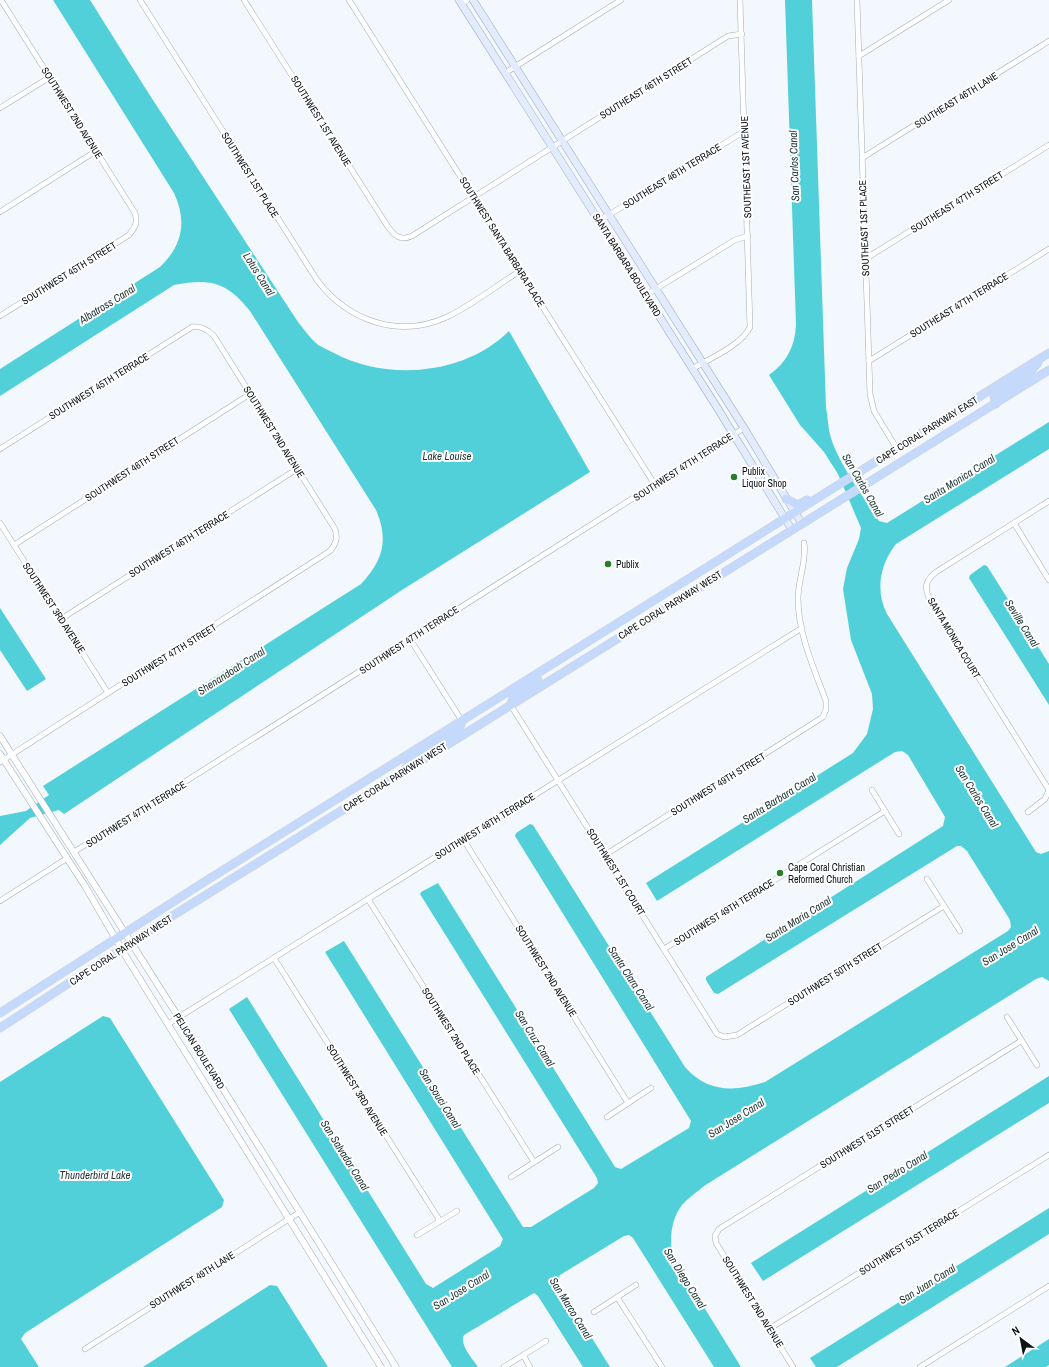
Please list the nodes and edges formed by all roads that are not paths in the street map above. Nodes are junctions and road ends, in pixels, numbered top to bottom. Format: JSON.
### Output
{"nodes":[{"id":1,"x":244,"y":0,"type":"edge"},
{"id":2,"x":349,"y":0,"type":"edge"},
{"id":3,"x":473,"y":0,"type":"edge"},
{"id":4,"x":621,"y":0,"type":"edge"},
{"id":5,"x":740,"y":0,"type":"edge"},
{"id":6,"x":857,"y":0,"type":"edge"},
{"id":7,"x":949,"y":0,"type":"edge"},
{"id":8,"x":142,"y":1,"type":"edge"},
{"id":9,"x":463,"y":1,"type":"edge"},
{"id":10,"x":1,"y":2,"type":"edge"},
{"id":11,"x":742,"y":34,"type":"junction"},
{"id":12,"x":1049,"y":41,"type":"edge"},
{"id":13,"x":859,"y":56,"type":"junction"},
{"id":14,"x":516,"y":66,"type":"junction"},
{"id":15,"x":505,"y":73,"type":"junction"},
{"id":16,"x":50,"y":77,"type":"junction"},
{"id":17,"x":0,"y":108,"type":"edge"},
{"id":18,"x":745,"y":133,"type":"junction"},
{"id":19,"x":562,"y":141,"type":"junction"},
{"id":20,"x":1049,"y":145,"type":"edge"},
{"id":21,"x":552,"y":147,"type":"junction"},
{"id":22,"x":96,"y":151,"type":"junction"},
{"id":23,"x":862,"y":158,"type":"junction"},
{"id":24,"x":474,"y":197,"type":"junction"},
{"id":25,"x":0,"y":212,"type":"edge"},
{"id":26,"x":609,"y":215,"type":"junction"},
{"id":27,"x":599,"y":221,"type":"junction"},
{"id":28,"x":136,"y":227,"type":"joint"},
{"id":29,"x":748,"y":236,"type":"junction"},
{"id":30,"x":1049,"y":249,"type":"edge"},
{"id":31,"x":865,"y":259,"type":"junction"},
{"id":32,"x":520,"y":271,"type":"junction"},
{"id":33,"x":656,"y":289,"type":"junction"},
{"id":34,"x":646,"y":295,"type":"junction"},
{"id":35,"x":0,"y":316,"type":"edge"},
{"id":36,"x":199,"y":326,"type":"joint"},
{"id":37,"x":1049,"y":353,"type":"edge"},
{"id":38,"x":1040,"y":358,"type":"junction"},
{"id":39,"x":869,"y":361,"type":"junction"},
{"id":40,"x":703,"y":363,"type":"junction"},
{"id":41,"x":692,"y":369,"type":"junction"},
{"id":42,"x":1049,"y":369,"type":"edge"},
{"id":43,"x":250,"y":394,"type":"junction"},
{"id":44,"x":996,"y":404,"type":"junction"},
{"id":45,"x":744,"y":428,"type":"junction"},
{"id":46,"x":733,"y":435,"type":"junction"},
{"id":47,"x":0,"y":449,"type":"edge"},
{"id":48,"x":897,"y":449,"type":"junction"},
{"id":49,"x":297,"y":469,"type":"junction"},
{"id":50,"x":837,"y":484,"type":"junction"},
{"id":51,"x":655,"y":485,"type":"junction"},
{"id":52,"x":786,"y":499,"type":"junction"},
{"id":53,"x":1049,"y":501,"type":"edge"},
{"id":54,"x":795,"y":513,"type":"junction"},
{"id":55,"x":785,"y":519,"type":"junction"},
{"id":56,"x":0,"y":523,"type":"edge"},
{"id":57,"x":1014,"y":523,"type":"junction"},
{"id":58,"x":802,"y":524,"type":"junction"},
{"id":59,"x":792,"y":530,"type":"junction"},
{"id":60,"x":804,"y":543,"type":"dead end"},
{"id":61,"x":14,"y":545,"type":"junction"},
{"id":62,"x":335,"y":545,"type":"joint"},
{"id":63,"x":1049,"y":580,"type":"edge"},
{"id":64,"x":670,"y":590,"type":"junction"},
{"id":65,"x":60,"y":619,"type":"junction"},
{"id":66,"x":802,"y":628,"type":"junction"},
{"id":67,"x":410,"y":639,"type":"junction"},
{"id":68,"x":609,"y":642,"type":"junction"},
{"id":69,"x":570,"y":654,"type":"junction"},
{"id":70,"x":108,"y":693,"type":"junction"},
{"id":71,"x":510,"y":704,"type":"junction"},
{"id":72,"x":462,"y":721,"type":"junction"},
{"id":73,"x":0,"y":736,"type":"edge"},
{"id":74,"x":11,"y":754,"type":"junction"},
{"id":75,"x":1,"y":758,"type":"edge"},
{"id":76,"x":402,"y":773,"type":"junction"},
{"id":77,"x":558,"y":781,"type":"junction"},
{"id":78,"x":872,"y":790,"type":"dead end"},
{"id":79,"x":885,"y":811,"type":"junction"},
{"id":80,"x":1028,"y":812,"type":"dead end"},
{"id":81,"x":50,"y":833,"type":"junction"},
{"id":82,"x":899,"y":834,"type":"dead end"},
{"id":83,"x":463,"y":839,"type":"junction"},
{"id":84,"x":74,"y":852,"type":"junction"},
{"id":85,"x":604,"y":855,"type":"junction"},
{"id":86,"x":66,"y":858,"type":"junction"},
{"id":87,"x":927,"y":880,"type":"dead end"},
{"id":88,"x":368,"y":899,"type":"junction"},
{"id":89,"x":0,"y":901,"type":"edge"},
{"id":90,"x":944,"y":906,"type":"junction"},
{"id":91,"x":960,"y":931,"type":"dead end"},
{"id":92,"x":125,"y":933,"type":"junction"},
{"id":93,"x":116,"y":938,"type":"junction"},
{"id":94,"x":131,"y":943,"type":"junction"},
{"id":95,"x":122,"y":949,"type":"junction"},
{"id":96,"x":664,"y":949,"type":"junction"},
{"id":97,"x":274,"y":958,"type":"junction"},
{"id":98,"x":0,"y":1013,"type":"edge"},
{"id":99,"x":1007,"y":1017,"type":"dead end"},
{"id":100,"x":179,"y":1018,"type":"junction"},
{"id":101,"x":168,"y":1024,"type":"junction"},
{"id":102,"x":0,"y":1028,"type":"edge"},
{"id":103,"x":724,"y":1037,"type":"joint"},
{"id":104,"x":1021,"y":1041,"type":"junction"},
{"id":105,"x":1037,"y":1065,"type":"dead end"},
{"id":106,"x":651,"y":1088,"type":"dead end"},
{"id":107,"x":628,"y":1103,"type":"junction"},
{"id":108,"x":607,"y":1117,"type":"dead end"},
{"id":109,"x":558,"y":1147,"type":"dead end"},
{"id":110,"x":1049,"y":1155,"type":"edge"},
{"id":111,"x":534,"y":1162,"type":"junction"},
{"id":112,"x":511,"y":1176,"type":"dead end"},
{"id":113,"x":457,"y":1211,"type":"dead end"},
{"id":114,"x":300,"y":1212,"type":"junction"},
{"id":115,"x":289,"y":1219,"type":"junction"},
{"id":116,"x":440,"y":1221,"type":"junction"},
{"id":117,"x":417,"y":1235,"type":"dead end"},
{"id":118,"x":715,"y":1236,"type":"joint"},
{"id":119,"x":636,"y":1285,"type":"dead end"},
{"id":120,"x":1049,"y":1286,"type":"edge"},
{"id":121,"x":617,"y":1297,"type":"junction"},
{"id":122,"x":594,"y":1312,"type":"dead end"},
{"id":123,"x":770,"y":1329,"type":"junction"},
{"id":124,"x":546,"y":1341,"type":"dead end"},
{"id":125,"x":85,"y":1349,"type":"dead end"},
{"id":126,"x":523,"y":1355,"type":"junction"},
{"id":127,"x":389,"y":1356,"type":"junction"},
{"id":128,"x":380,"y":1365,"type":"edge"},
{"id":129,"x":396,"y":1367,"type":"edge"},
{"id":130,"x":504,"y":1367,"type":"edge"},
{"id":131,"x":530,"y":1367,"type":"edge"},
{"id":132,"x":662,"y":1367,"type":"edge"},
{"id":133,"x":794,"y":1367,"type":"edge"},
{"id":134,"x":920,"y":1367,"type":"edge"}],
"edges":[{"from":1,"to":24,"type":"street","name":"SOUTHWEST 1ST AVENUE"},
{"from":2,"to":24,"type":"street","name":"SOUTHWEST SANTA BARBARA PLACE"},
{"from":3,"to":14,"type":"main road","name":"SANTA BARBARA BOULEVARD"},
{"from":4,"to":14,"type":"street"},
{"from":5,"to":11,"type":"street","name":"SOUTHEAST 1ST AVENUE"},
{"from":6,"to":13,"type":"street","name":"SOUTHEAST 1ST PLACE"},
{"from":7,"to":13,"type":"street"},
{"from":8,"to":32,"type":"street","name":"SOUTHWEST 1ST PLACE"},
{"from":9,"to":15,"type":"main road","name":"SANTA BARBARA BOULEVARD"},
{"from":10,"to":16,"type":"street","name":"SOUTHWEST 2ND AVENUE"},
{"from":11,"to":18,"type":"street","name":"SOUTHEAST 1ST AVENUE"},
{"from":11,"to":19,"type":"street","name":"SOUTHEAST 46TH STREET"},
{"from":12,"to":23,"type":"street","name":"SOUTHEAST 46TH LANE"},
{"from":13,"to":23,"type":"street","name":"SOUTHEAST 1ST PLACE"},
{"from":14,"to":15,"type":"street"},
{"from":14,"to":19,"type":"main road","name":"SANTA BARBARA BOULEVARD"},
{"from":15,"to":21,"type":"main road","name":"SANTA BARBARA BOULEVARD"},
{"from":16,"to":17,"type":"street"},
{"from":16,"to":22,"type":"street","name":"SOUTHWEST 2ND AVENUE"},
{"from":18,"to":26,"type":"street","name":"SOUTHEAST 46TH TERRACE"},
{"from":18,"to":29,"type":"street","name":"SOUTHEAST 1ST AVENUE"},
{"from":19,"to":21,"type":"street","name":"SOUTHEAST 46TH STREET"},
{"from":19,"to":26,"type":"main road","name":"SANTA BARBARA BOULEVARD"},
{"from":20,"to":31,"type":"street","name":"SOUTHEAST 47TH STREET"},
{"from":21,"to":24,"type":"street"},
{"from":21,"to":27,"type":"main road","name":"SANTA BARBARA BOULEVARD"},
{"from":22,"to":25,"type":"street"},
{"from":22,"to":28,"type":"street","name":"SOUTHWEST 2ND AVENUE"},
{"from":23,"to":31,"type":"street","name":"SOUTHEAST 1ST PLACE"},
{"from":24,"to":32,"type":"street","name":"SOUTHWEST SANTA BARBARA PLACE"},
{"from":26,"to":27,"type":"street","name":"SOUTHEAST 46TH TERRACE"},
{"from":26,"to":33,"type":"main road","name":"SANTA BARBARA BOULEVARD"},
{"from":27,"to":34,"type":"main road","name":"SANTA BARBARA BOULEVARD"},
{"from":28,"to":35,"type":"street","name":"SOUTHWEST 45TH STREET"},
{"from":29,"to":33,"type":"street"},
{"from":29,"to":40,"type":"street","name":"SOUTHEAST 1ST AVENUE"},
{"from":30,"to":39,"type":"street","name":"SOUTHEAST 47TH TERRACE"},
{"from":31,"to":39,"type":"street","name":"SOUTHEAST 1ST PLACE"},
{"from":32,"to":51,"type":"street","name":"SOUTHWEST SANTA BARBARA PLACE"},
{"from":33,"to":34,"type":"street"},
{"from":33,"to":40,"type":"main road","name":"SANTA BARBARA BOULEVARD"},
{"from":34,"to":41,"type":"main road","name":"SANTA BARBARA BOULEVARD"},
{"from":36,"to":43,"type":"street","name":"SOUTHWEST 2ND AVENUE"},
{"from":36,"to":47,"type":"street","name":"SOUTHWEST 45TH TERRACE"},
{"from":37,"to":38,"type":"main road","name":"CAPE CORAL PARKWAY EAST"},
{"from":38,"to":44,"type":"main road"},
{"from":38,"to":48,"type":"main road","name":"CAPE CORAL PARKWAY EAST"},
{"from":39,"to":48,"type":"street","name":"SOUTHEAST 1ST PLACE"},
{"from":40,"to":41,"type":"street"},
{"from":40,"to":45,"type":"main road","name":"SANTA BARBARA BOULEVARD"},
{"from":41,"to":46,"type":"main road","name":"SANTA BARBARA BOULEVARD"},
{"from":42,"to":44,"type":"main road","name":"CAPE CORAL PARKWAY EAST"},
{"from":43,"to":49,"type":"street","name":"SOUTHWEST 2ND AVENUE"},
{"from":43,"to":61,"type":"street","name":"SOUTHWEST 46TH STREET"},
{"from":44,"to":58,"type":"main road","name":"CAPE CORAL PARKWAY EAST"},
{"from":45,"to":46,"type":"street","name":"SOUTHWEST 47TH TERRACE"},
{"from":45,"to":52,"type":"main road","name":"SANTA BARBARA BOULEVARD"},
{"from":46,"to":51,"type":"street","name":"SOUTHWEST 47TH TERRACE"},
{"from":46,"to":55,"type":"main road","name":"SANTA BARBARA BOULEVARD"},
{"from":48,"to":50,"type":"main road","name":"CAPE CORAL PARKWAY EAST"},
{"from":49,"to":62,"type":"street","name":"SOUTHWEST 2ND AVENUE"},
{"from":49,"to":65,"type":"street","name":"SOUTHWEST 46TH TERRACE"},
{"from":50,"to":52,"type":"main road"},
{"from":50,"to":54,"type":"main road"},
{"from":51,"to":67,"type":"street","name":"SOUTHWEST 47TH TERRACE"},
{"from":52,"to":54,"type":"main road","name":"SANTA BARBARA BOULEVARD"},
{"from":53,"to":57,"type":"street","name":"SANTA MONICA COURT"},
{"from":54,"to":55,"type":"main road"},
{"from":54,"to":58,"type":"main road","name":"SANTA BARBARA BOULEVARD"},
{"from":55,"to":59,"type":"main road","name":"SANTA BARBARA BOULEVARD"},
{"from":55,"to":64,"type":"main road","name":"CAPE CORAL PARKWAY WEST"},
{"from":56,"to":61,"type":"street","name":"SOUTHWEST 3RD AVENUE"},
{"from":57,"to":63,"type":"street"},
{"from":57,"to":80,"type":"street","name":"SANTA MONICA COURT"},
{"from":58,"to":59,"type":"main road","name":"CAPE CORAL PARKWAY EAST"},
{"from":59,"to":68,"type":"main road","name":"CAPE CORAL PARKWAY WEST"},
{"from":60,"to":66,"type":"street"},
{"from":61,"to":65,"type":"street","name":"SOUTHWEST 3RD AVENUE"},
{"from":62,"to":70,"type":"street","name":"SOUTHWEST 47TH STREET"},
{"from":64,"to":68,"type":"main road"},
{"from":64,"to":69,"type":"main road","name":"CAPE CORAL PARKWAY WEST"},
{"from":65,"to":70,"type":"street","name":"SOUTHWEST 3RD AVENUE"},
{"from":66,"to":77,"type":"street","name":"SOUTHWEST 48TH TERRACE"},
{"from":66,"to":85,"type":"street","name":"SOUTHWEST 49TH STREET"},
{"from":67,"to":72,"type":"street"},
{"from":67,"to":84,"type":"street","name":"SOUTHWEST 47TH TERRACE"},
{"from":68,"to":71,"type":"main road","name":"CAPE CORAL PARKWAY WEST"},
{"from":69,"to":71,"type":"main road"},
{"from":69,"to":72,"type":"main road","name":"CAPE CORAL PARKWAY WEST"},
{"from":70,"to":74,"type":"street","name":"SOUTHWEST 47TH STREET"},
{"from":71,"to":76,"type":"main road","name":"CAPE CORAL PARKWAY WEST"},
{"from":71,"to":77,"type":"street","name":"SOUTHWEST 1ST COURT"},
{"from":72,"to":76,"type":"main road"},
{"from":72,"to":92,"type":"main road","name":"CAPE CORAL PARKWAY WEST"},
{"from":73,"to":74,"type":"street","name":"PELICAN BOULEVARD"},
{"from":74,"to":75,"type":"street","name":"SOUTHWEST 47TH STREET"},
{"from":74,"to":84,"type":"street","name":"PELICAN BOULEVARD"},
{"from":75,"to":81,"type":"street","name":"PELICAN BOULEVARD"},
{"from":76,"to":94,"type":"main road","name":"CAPE CORAL PARKWAY WEST"},
{"from":77,"to":83,"type":"street","name":"SOUTHWEST 48TH TERRACE"},
{"from":77,"to":85,"type":"street","name":"SOUTHWEST 1ST COURT"},
{"from":78,"to":79,"type":"street"},
{"from":79,"to":82,"type":"street"},
{"from":79,"to":96,"type":"street","name":"SOUTHWEST 49TH TERRACE"},
{"from":81,"to":84,"type":"street"},
{"from":81,"to":86,"type":"street","name":"PELICAN BOULEVARD"},
{"from":83,"to":88,"type":"street","name":"SOUTHWEST 48TH TERRACE"},
{"from":83,"to":107,"type":"street","name":"SOUTHWEST 2ND AVENUE"},
{"from":84,"to":92,"type":"street","name":"PELICAN BOULEVARD"},
{"from":85,"to":96,"type":"street","name":"SOUTHWEST 1ST COURT"},
{"from":86,"to":89,"type":"street"},
{"from":86,"to":93,"type":"street","name":"PELICAN BOULEVARD"},
{"from":87,"to":90,"type":"street"},
{"from":88,"to":97,"type":"street","name":"SOUTHWEST 48TH TERRACE"},
{"from":88,"to":111,"type":"street","name":"SOUTHWEST 2ND PLACE"},
{"from":90,"to":91,"type":"street"},
{"from":90,"to":103,"type":"street","name":"SOUTHWEST 50TH STREET"},
{"from":92,"to":93,"type":"main road","name":"CAPE CORAL PARKWAY WEST"},
{"from":92,"to":94,"type":"street","name":"PELICAN BOULEVARD"},
{"from":93,"to":95,"type":"street","name":"PELICAN BOULEVARD"},
{"from":93,"to":98,"type":"main road","name":"CAPE CORAL PARKWAY WEST"},
{"from":94,"to":95,"type":"main road","name":"CAPE CORAL PARKWAY WEST"},
{"from":94,"to":100,"type":"street","name":"PELICAN BOULEVARD"},
{"from":95,"to":101,"type":"street","name":"PELICAN BOULEVARD"},
{"from":95,"to":102,"type":"main road","name":"CAPE CORAL PARKWAY WEST"},
{"from":96,"to":103,"type":"street","name":"SOUTHWEST 1ST COURT"},
{"from":97,"to":100,"type":"street","name":"SOUTHWEST 48TH TERRACE"},
{"from":97,"to":116,"type":"street","name":"SOUTHWEST 3RD AVENUE"},
{"from":99,"to":104,"type":"street"},
{"from":100,"to":101,"type":"street","name":"SOUTHWEST 48TH TERRACE"},
{"from":100,"to":114,"type":"street","name":"PELICAN BOULEVARD"},
{"from":101,"to":115,"type":"street","name":"PELICAN BOULEVARD"},
{"from":104,"to":105,"type":"street"},
{"from":104,"to":118,"type":"street","name":"SOUTHWEST 51ST STREET"},
{"from":106,"to":107,"type":"street"},
{"from":107,"to":108,"type":"street"},
{"from":109,"to":111,"type":"street"},
{"from":110,"to":123,"type":"street","name":"SOUTHWEST 51ST TERRACE"},
{"from":111,"to":112,"type":"street"},
{"from":113,"to":116,"type":"street"},
{"from":114,"to":115,"type":"street","name":"SOUTHWEST 49TH LANE"},
{"from":114,"to":127,"type":"street","name":"PELICAN BOULEVARD"},
{"from":115,"to":125,"type":"street","name":"SOUTHWEST 49TH LANE"},
{"from":115,"to":128,"type":"street","name":"PELICAN BOULEVARD"},
{"from":116,"to":117,"type":"street"},
{"from":118,"to":123,"type":"street","name":"SOUTHWEST 2ND AVENUE"},
{"from":119,"to":121,"type":"street"},
{"from":120,"to":134,"type":"street"},
{"from":121,"to":122,"type":"street"},
{"from":121,"to":132,"type":"street"},
{"from":123,"to":133,"type":"street","name":"SOUTHWEST 2ND AVENUE"},
{"from":124,"to":126,"type":"street"},
{"from":126,"to":130,"type":"street"},
{"from":126,"to":131,"type":"street"},
{"from":127,"to":128,"type":"street"},
{"from":127,"to":129,"type":"street","name":"PELICAN BOULEVARD"}]}
